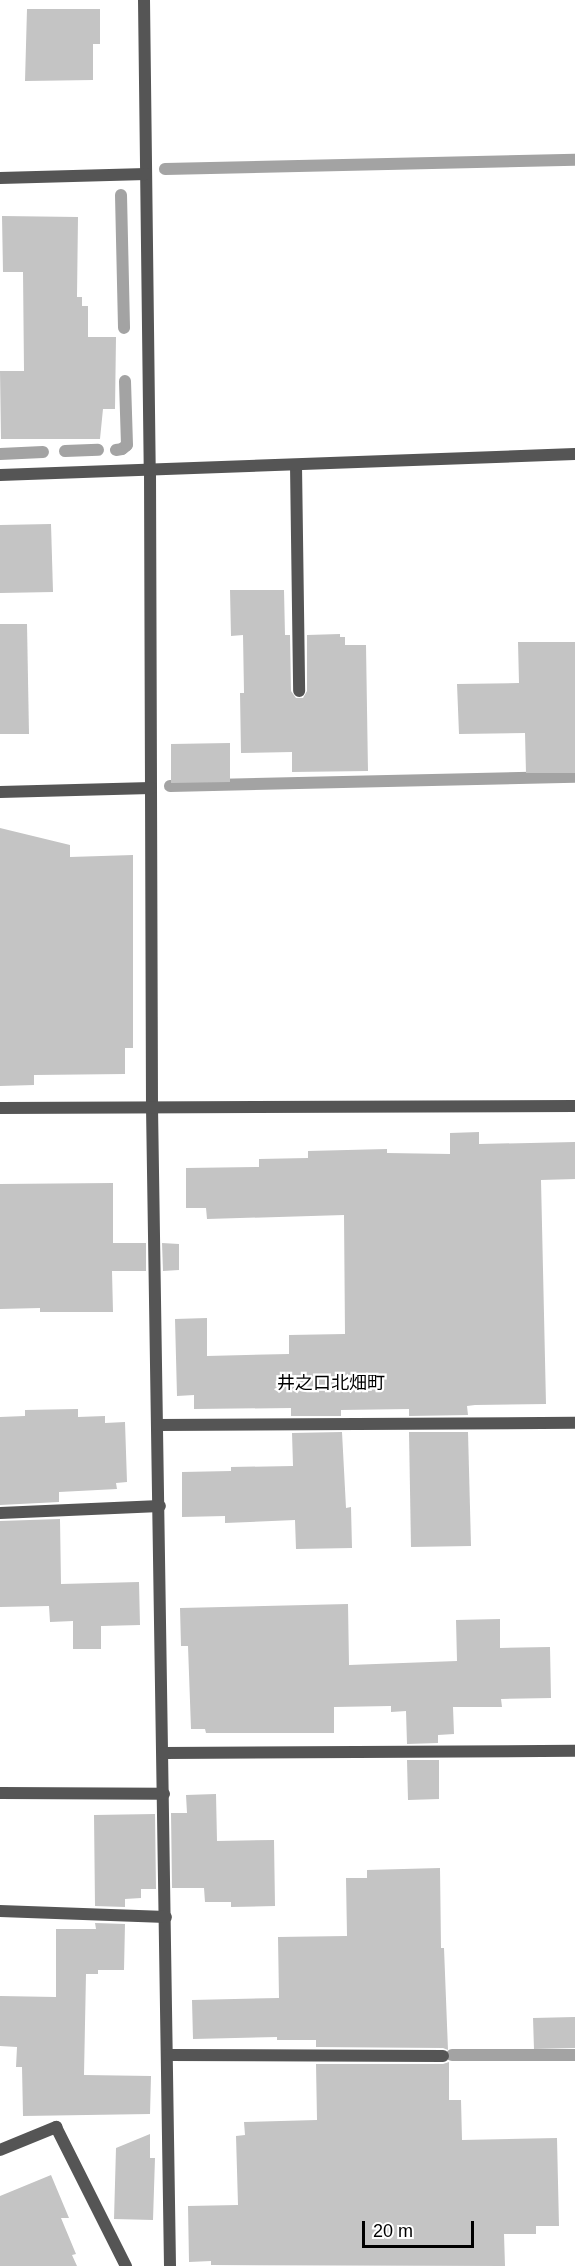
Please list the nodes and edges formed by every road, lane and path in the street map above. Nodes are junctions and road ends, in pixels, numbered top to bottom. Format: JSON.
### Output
{"nodes":[{"id":1,"x":144,"y":0,"type":"edge"},
{"id":2,"x":146,"y":174,"type":"junction"},
{"id":3,"x":0,"y":178,"type":"edge"},
{"id":4,"x":575,"y":454,"type":"edge"},
{"id":5,"x":296,"y":465,"type":"junction"},
{"id":6,"x":150,"y":470,"type":"junction"},
{"id":7,"x":0,"y":475,"type":"edge"},
{"id":8,"x":299,"y":691,"type":"dead end"},
{"id":9,"x":151,"y":788,"type":"junction"},
{"id":10,"x":0,"y":792,"type":"edge"},
{"id":11,"x":575,"y":1106,"type":"edge"},
{"id":12,"x":152,"y":1107,"type":"junction"},
{"id":13,"x":0,"y":1108,"type":"edge"},
{"id":14,"x":575,"y":1423,"type":"edge"},
{"id":15,"x":158,"y":1425,"type":"junction"},
{"id":16,"x":160,"y":1506,"type":"junction"},
{"id":17,"x":0,"y":1513,"type":"edge"},
{"id":18,"x":575,"y":1751,"type":"edge"},
{"id":19,"x":164,"y":1753,"type":"junction"},
{"id":20,"x":0,"y":1793,"type":"edge"},
{"id":21,"x":164,"y":1794,"type":"junction"},
{"id":22,"x":0,"y":1911,"type":"edge"},
{"id":23,"x":166,"y":1917,"type":"junction"},
{"id":24,"x":168,"y":2055,"type":"junction"},
{"id":25,"x":443,"y":2056,"type":"dead end"},
{"id":26,"x":0,"y":2150,"type":"edge"},
{"id":27,"x":126,"y":2266,"type":"edge"},
{"id":28,"x":170,"y":2266,"type":"edge"}],
"edges":[{"from":1,"to":2,"type":"street"},
{"from":2,"to":3,"type":"street"},
{"from":2,"to":6,"type":"street"},
{"from":4,"to":5,"type":"street"},
{"from":5,"to":6,"type":"street"},
{"from":5,"to":8,"type":"street"},
{"from":6,"to":7,"type":"street"},
{"from":6,"to":9,"type":"street"},
{"from":9,"to":10,"type":"street"},
{"from":9,"to":12,"type":"street"},
{"from":11,"to":12,"type":"street"},
{"from":12,"to":13,"type":"street"},
{"from":12,"to":15,"type":"street"},
{"from":14,"to":15,"type":"street"},
{"from":15,"to":16,"type":"street"},
{"from":16,"to":17,"type":"street"},
{"from":16,"to":19,"type":"street"},
{"from":18,"to":19,"type":"street"},
{"from":19,"to":21,"type":"street"},
{"from":20,"to":21,"type":"street"},
{"from":21,"to":23,"type":"street"},
{"from":22,"to":23,"type":"street"},
{"from":23,"to":24,"type":"street"},
{"from":24,"to":25,"type":"street"},
{"from":24,"to":28,"type":"street"},
{"from":26,"to":27,"type":"street"}]}
